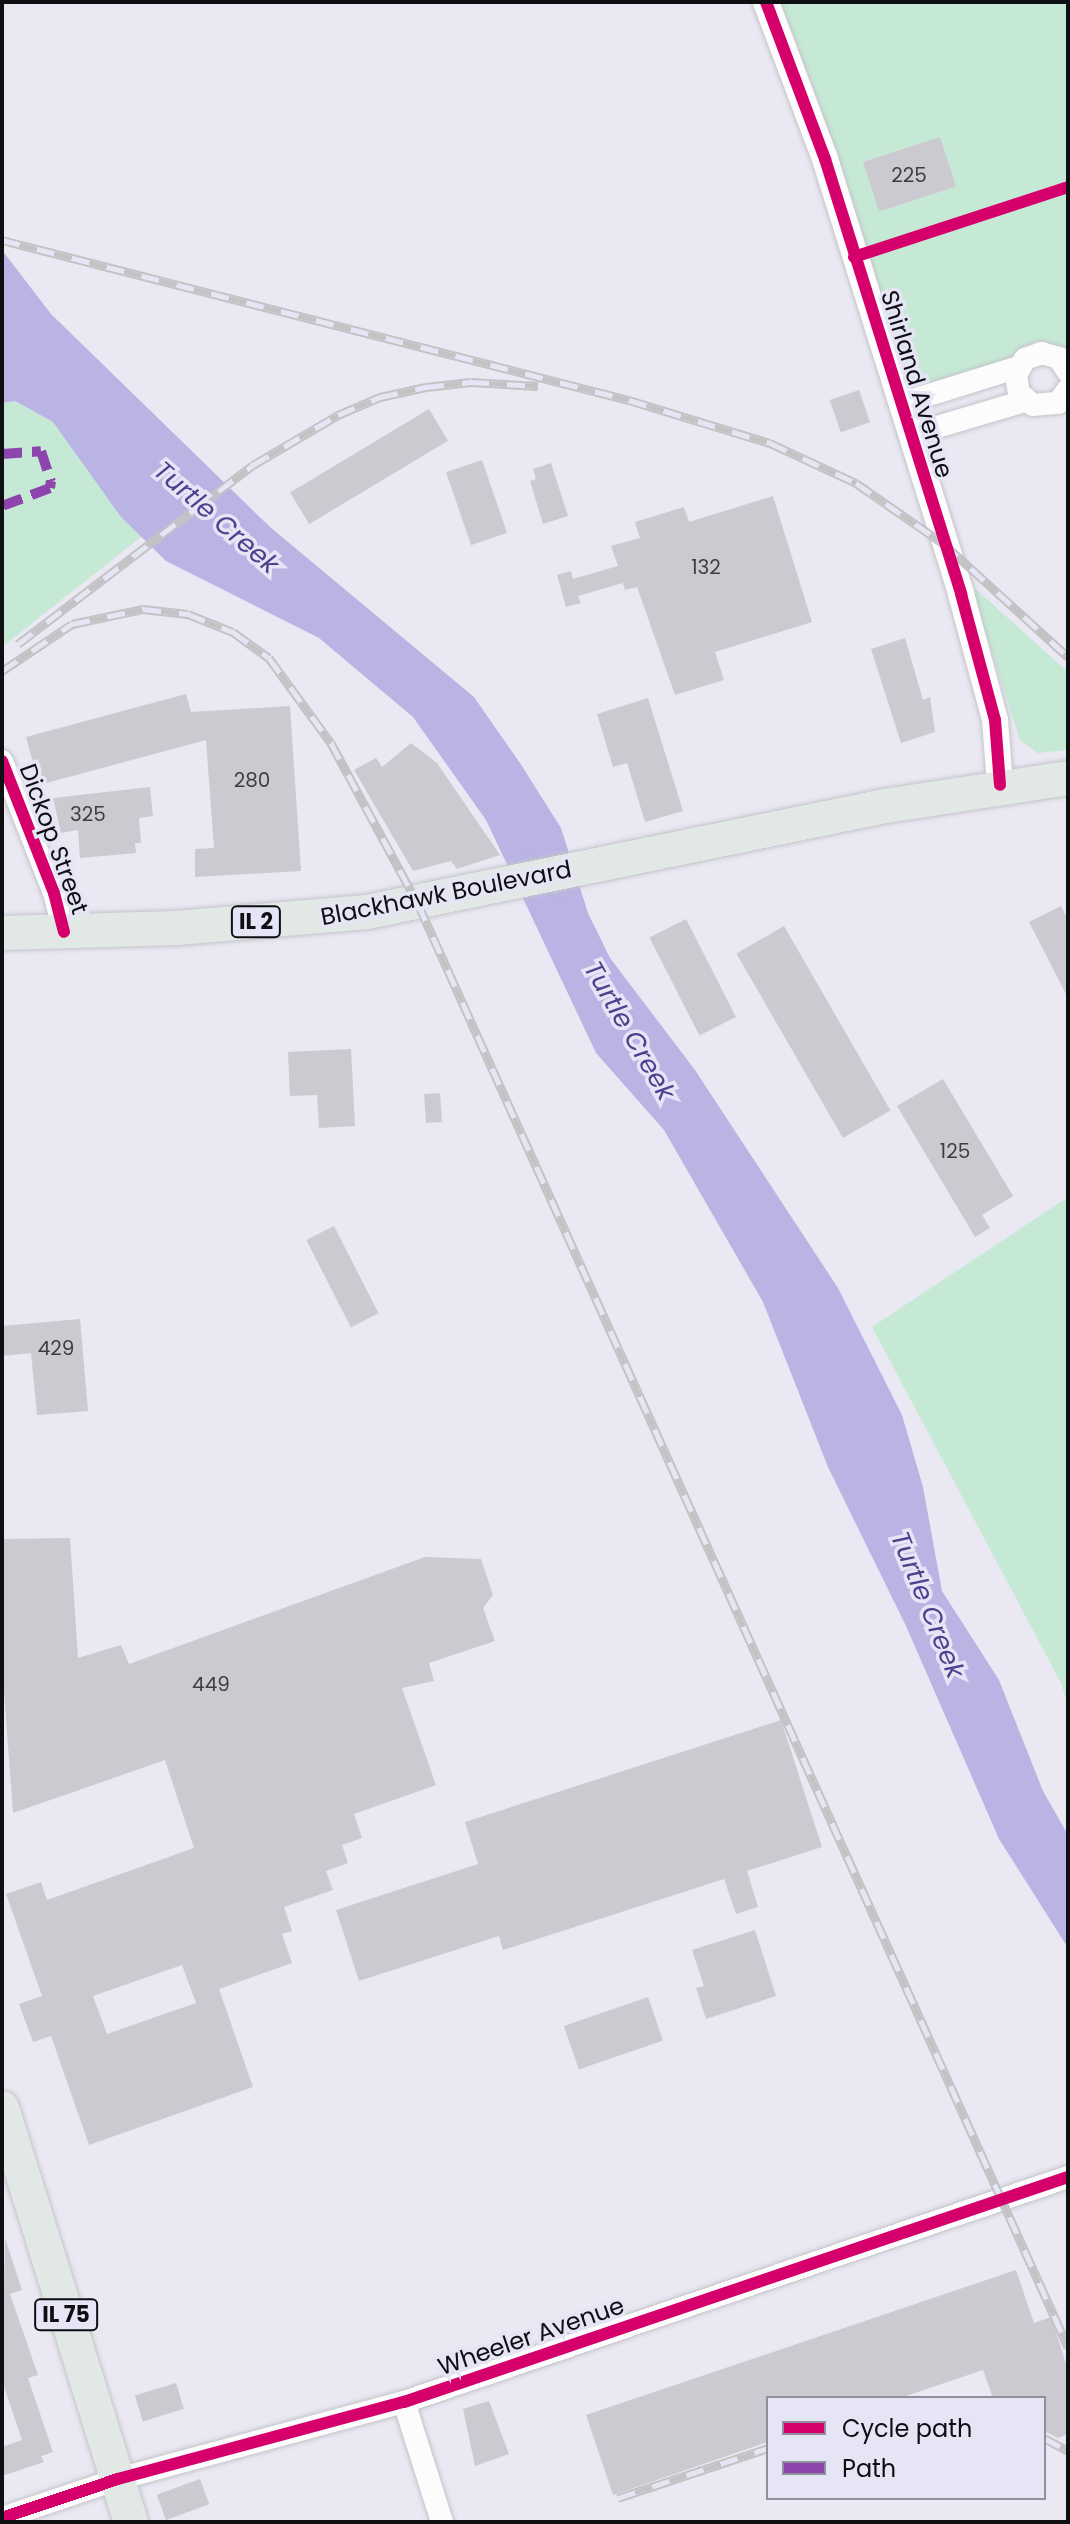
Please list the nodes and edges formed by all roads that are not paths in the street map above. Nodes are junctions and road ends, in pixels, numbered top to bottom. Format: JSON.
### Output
{"nodes":[{"id":1,"x":766,"y":2,"type":"edge"},
{"id":2,"x":1019,"y":367,"type":"junction"},
{"id":3,"x":1068,"y":372,"type":"edge"},
{"id":4,"x":1068,"y":389,"type":"edge"},
{"id":5,"x":1025,"y":401,"type":"junction"},
{"id":6,"x":900,"y":404,"type":"junction"},
{"id":7,"x":910,"y":435,"type":"junction"},
{"id":8,"x":2,"y":761,"type":"edge"},
{"id":9,"x":1068,"y":778,"type":"edge"},
{"id":10,"x":1000,"y":785,"type":"junction"},
{"id":11,"x":64,"y":932,"type":"junction"},
{"id":12,"x":2,"y":933,"type":"edge"},
{"id":13,"x":2,"y":2108,"type":"edge"},
{"id":14,"x":1068,"y":2177,"type":"edge"},
{"id":15,"x":404,"y":2402,"type":"junction"},
{"id":16,"x":118,"y":2479,"type":"junction"},
{"id":17,"x":2,"y":2518,"type":"edge"},
{"id":18,"x":131,"y":2522,"type":"edge"},
{"id":19,"x":442,"y":2522,"type":"edge"}],
"edges":[{"from":1,"to":6,"type":"street","name":"Shirland Avenue"},
{"from":2,"to":3,"type":"street"},
{"from":2,"to":5,"type":"street"},
{"from":2,"to":6,"type":"street"},
{"from":4,"to":5,"type":"street"},
{"from":5,"to":7,"type":"street"},
{"from":6,"to":7,"type":"street","name":"Shirland Avenue"},
{"from":7,"to":10,"type":"street","name":"Shirland Avenue"},
{"from":8,"to":11,"type":"street","name":"Dickop Street"},
{"from":9,"to":10,"type":"main road","name":"Blackhawk Boulevard"},
{"from":10,"to":11,"type":"main road","name":"Blackhawk Boulevard","number":"IL 2"},
{"from":11,"to":12,"type":"main road","name":"Blackhawk Boulevard","number":"IL 2"},
{"from":13,"to":16,"type":"main road","number":"IL 75"},
{"from":14,"to":15,"type":"street","name":"Wheeler Avenue"},
{"from":15,"to":16,"type":"street","name":"Wheeler Avenue"},
{"from":15,"to":19,"type":"street"},
{"from":16,"to":17,"type":"street","name":"Wheeler Avenue"},
{"from":16,"to":18,"type":"main road","number":"IL 75"}]}
